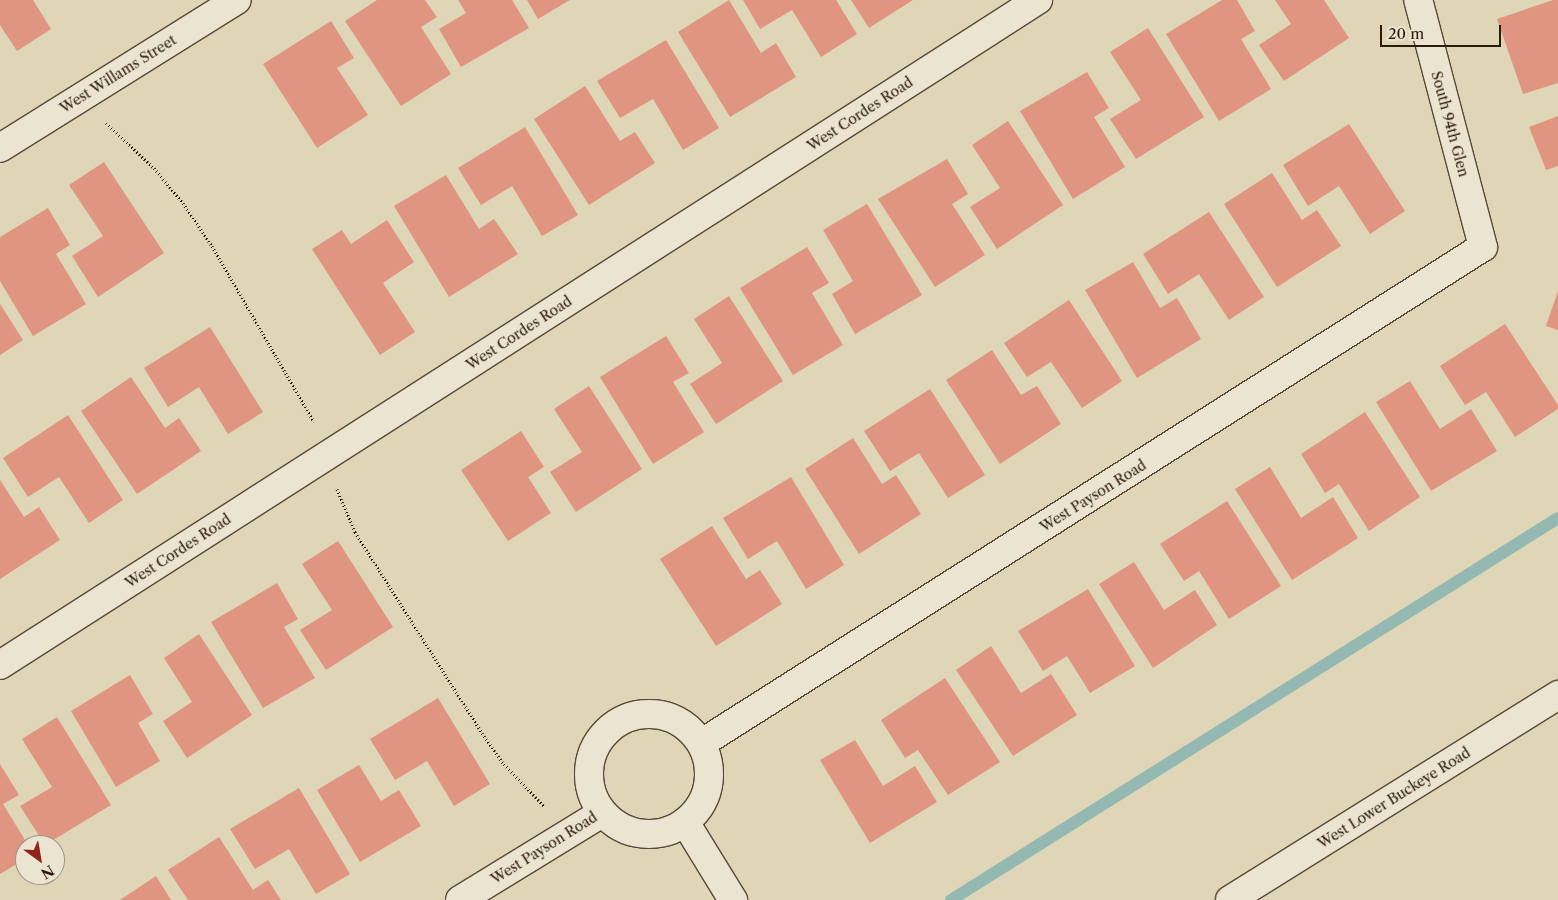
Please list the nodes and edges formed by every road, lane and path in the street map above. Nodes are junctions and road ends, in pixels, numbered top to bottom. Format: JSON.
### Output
{"nodes":[{"id":1,"x":237,"y":0,"type":"edge"},
{"id":2,"x":1038,"y":0,"type":"edge"},
{"id":3,"x":1418,"y":0,"type":"edge"},
{"id":4,"x":87,"y":94,"type":"junction"},
{"id":5,"x":0,"y":148,"type":"edge"},
{"id":6,"x":1483,"y":247,"type":"joint"},
{"id":7,"x":316,"y":427,"type":"dead end"},
{"id":8,"x":315,"y":463,"type":"junction"},
{"id":9,"x":0,"y":665,"type":"edge"},
{"id":10,"x":1558,"y":695,"type":"edge"},
{"id":11,"x":702,"y":743,"type":"junction"},
{"id":12,"x":602,"y":813,"type":"junction"},
{"id":13,"x":685,"y":822,"type":"junction"},
{"id":14,"x":566,"y":835,"type":"junction"},
{"id":15,"x":460,"y":900,"type":"edge"},
{"id":16,"x":733,"y":900,"type":"edge"},
{"id":17,"x":1230,"y":900,"type":"edge"}],
"edges":[{"from":1,"to":4,"type":"street","name":"West Willams Street"},
{"from":2,"to":8,"type":"street","name":"West Cordes Road"},
{"from":3,"to":6,"type":"street","name":"South 94th Glen"},
{"from":4,"to":5,"type":"street","name":"West Willams Street"},
{"from":4,"to":7,"type":"path"},
{"from":6,"to":11,"type":"street","name":"West Payson Road"},
{"from":8,"to":9,"type":"street","name":"West Cordes Road"},
{"from":8,"to":14,"type":"path"},
{"from":10,"to":17,"type":"street","name":"West Lower Buckeye Road"},
{"from":11,"to":12,"type":"street","name":"West Payson Road"},
{"from":11,"to":13,"type":"street","name":"West Payson Road"},
{"from":12,"to":13,"type":"street","name":"West Payson Road"},
{"from":12,"to":14,"type":"street","name":"West Payson Road"},
{"from":13,"to":16,"type":"street"},
{"from":14,"to":15,"type":"street","name":"West Payson Road"}]}
